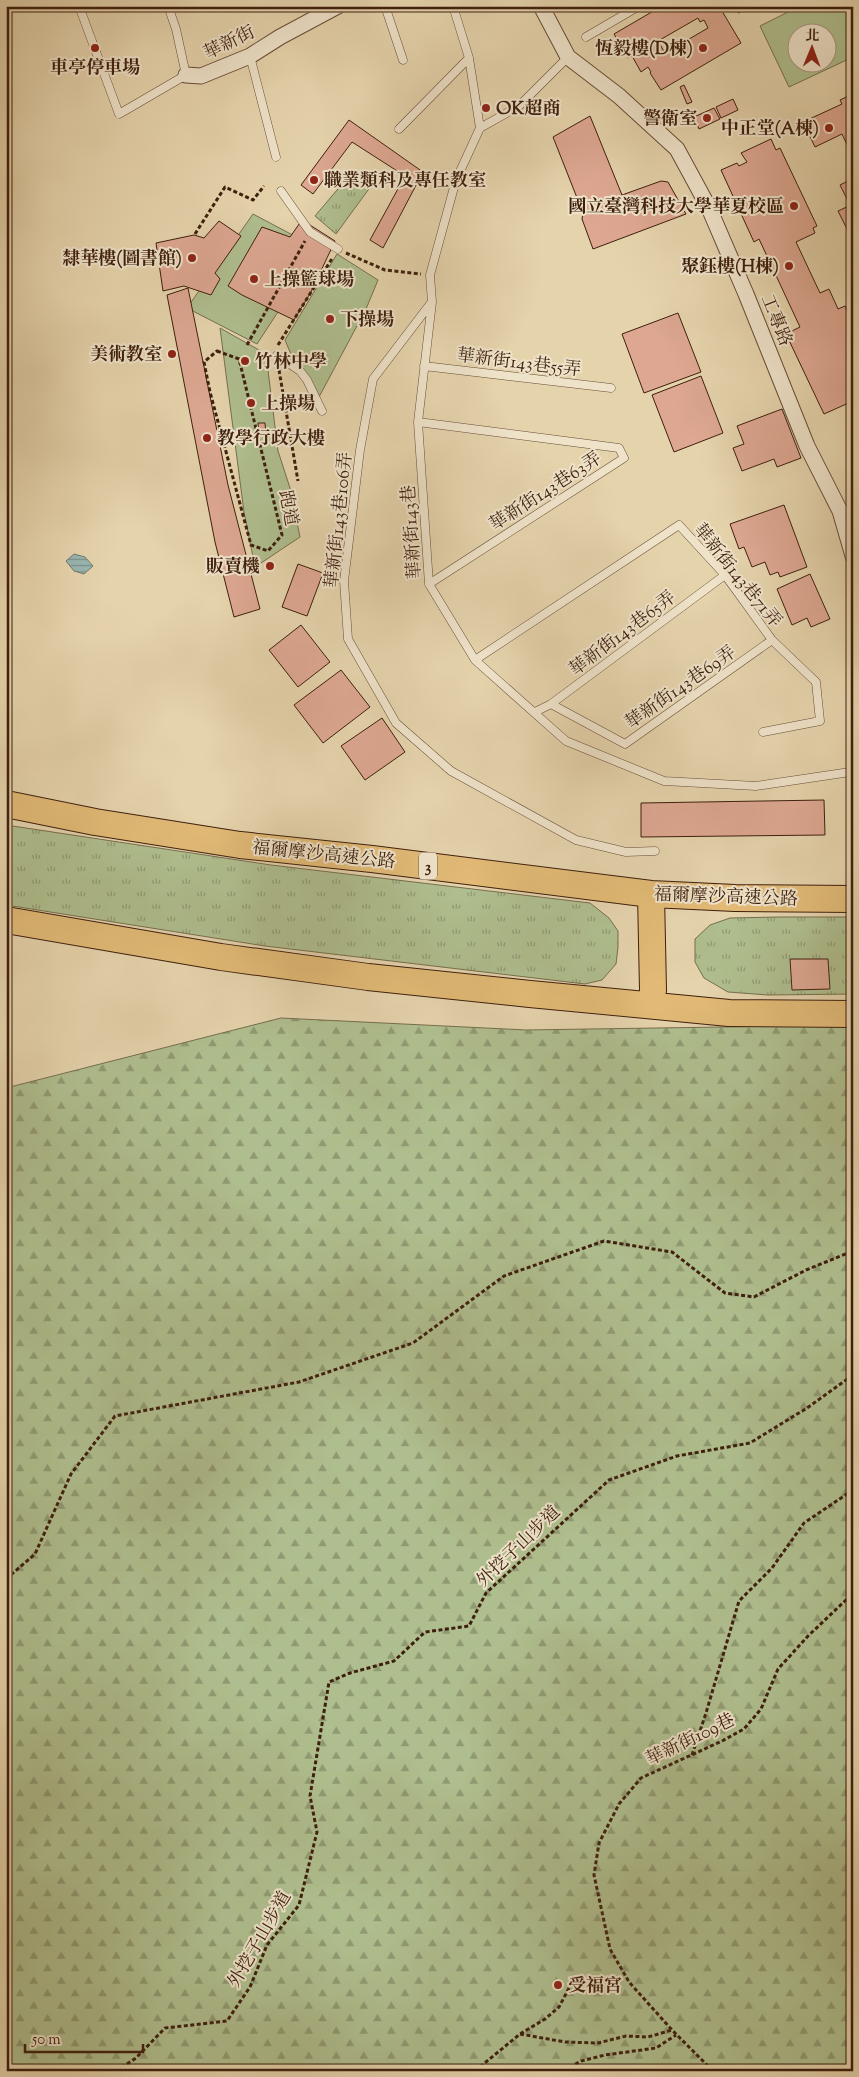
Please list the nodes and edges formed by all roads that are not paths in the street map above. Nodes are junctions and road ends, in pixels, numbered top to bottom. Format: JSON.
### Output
{"nodes":[{"id":1,"x":79,"y":6,"type":"edge"},
{"id":2,"x":168,"y":6,"type":"edge"},
{"id":3,"x":338,"y":6,"type":"edge"},
{"id":4,"x":385,"y":6,"type":"edge"},
{"id":5,"x":453,"y":6,"type":"edge"},
{"id":6,"x":541,"y":6,"type":"edge"},
{"id":7,"x":639,"y":6,"type":"edge"},
{"id":8,"x":586,"y":37,"type":"dead end"},
{"id":9,"x":250,"y":56,"type":"junction"},
{"id":10,"x":568,"y":57,"type":"junction"},
{"id":11,"x":469,"y":58,"type":"junction"},
{"id":12,"x":403,"y":60,"type":"dead end"},
{"id":13,"x":186,"y":75,"type":"junction"},
{"id":14,"x":480,"y":128,"type":"junction"},
{"id":15,"x":399,"y":129,"type":"dead end"},
{"id":16,"x":276,"y":157,"type":"dead end"},
{"id":17,"x":281,"y":191,"type":"dead end"},
{"id":18,"x":338,"y":249,"type":"road end"},
{"id":19,"x":432,"y":302,"type":"junction"},
{"id":20,"x":277,"y":355,"type":"dead end"},
{"id":21,"x":424,"y":366,"type":"junction"},
{"id":22,"x":611,"y":388,"type":"dead end"},
{"id":23,"x":322,"y":411,"type":"dead end"},
{"id":24,"x":418,"y":422,"type":"junction"},
{"id":25,"x":847,"y":510,"type":"edge"},
{"id":26,"x":853,"y":556,"type":"edge"},
{"id":27,"x":725,"y":575,"type":"junction"},
{"id":28,"x":429,"y":584,"type":"junction"},
{"id":29,"x":772,"y":640,"type":"junction"},
{"id":30,"x":475,"y":660,"type":"junction"},
{"id":31,"x":551,"y":704,"type":"junction"},
{"id":32,"x":535,"y":712,"type":"junction"},
{"id":33,"x":763,"y":732,"type":"dead end"},
{"id":34,"x":853,"y":767,"type":"edge"},
{"id":35,"x":6,"y":804,"type":"edge"},
{"id":36,"x":655,"y":850,"type":"dead end"},
{"id":37,"x":651,"y":894,"type":"junction"},
{"id":38,"x":853,"y":899,"type":"edge"},
{"id":39,"x":6,"y":920,"type":"edge"},
{"id":40,"x":651,"y":1006,"type":"junction"},
{"id":41,"x":853,"y":1014,"type":"edge"}],
"edges":[{"from":1,"to":13,"type":"lane"},
{"from":2,"to":13,"type":"lane"},
{"from":3,"to":9,"type":"street","name":"華新街"},
{"from":4,"to":12,"type":"lane"},
{"from":5,"to":11,"type":"lane"},
{"from":6,"to":10,"type":"street","name":"工專路"},
{"from":7,"to":8,"type":"lane"},
{"from":9,"to":13,"type":"street","name":"華新街"},
{"from":9,"to":16,"type":"lane"},
{"from":10,"to":14,"type":"lane"},
{"from":10,"to":25,"type":"street","name":"工專路"},
{"from":11,"to":14,"type":"lane"},
{"from":11,"to":15,"type":"lane"},
{"from":14,"to":19,"type":"lane","name":"華新街143巷"},
{"from":17,"to":18,"type":"lane"},
{"from":19,"to":21,"type":"lane","name":"華新街143巷"},
{"from":19,"to":36,"type":"lane","name":"華新街143巷106弄"},
{"from":20,"to":23,"type":"lane"},
{"from":21,"to":22,"type":"lane","name":"華新街143巷55弄"},
{"from":21,"to":24,"type":"lane","name":"華新街143巷"},
{"from":24,"to":28,"type":"lane","name":"華新街143巷"},
{"from":24,"to":28,"type":"lane","name":"華新街143巷63弄"},
{"from":25,"to":26,"type":"street","name":"工專路"},
{"from":27,"to":29,"type":"lane","name":"華新街143巷71弄"},
{"from":27,"to":30,"type":"lane","name":"華新街143巷71弄"},
{"from":27,"to":31,"type":"lane","name":"華新街143巷65弄"},
{"from":28,"to":30,"type":"lane","name":"華新街143巷"},
{"from":29,"to":31,"type":"lane","name":"華新街143巷69弄"},
{"from":29,"to":33,"type":"lane","name":"華新街143巷71弄"},
{"from":30,"to":32,"type":"lane","name":"華新街143巷"},
{"from":31,"to":32,"type":"lane","name":"華新街143巷65弄"},
{"from":32,"to":34,"type":"lane","name":"華新街143巷"},
{"from":35,"to":37,"type":"highway","name":"福爾摩沙高速公路","number":"3"},
{"from":37,"to":38,"type":"highway","name":"福爾摩沙高速公路","number":"3"},
{"from":37,"to":40,"type":"highway"},
{"from":39,"to":40,"type":"highway"},
{"from":40,"to":41,"type":"highway"}]}
